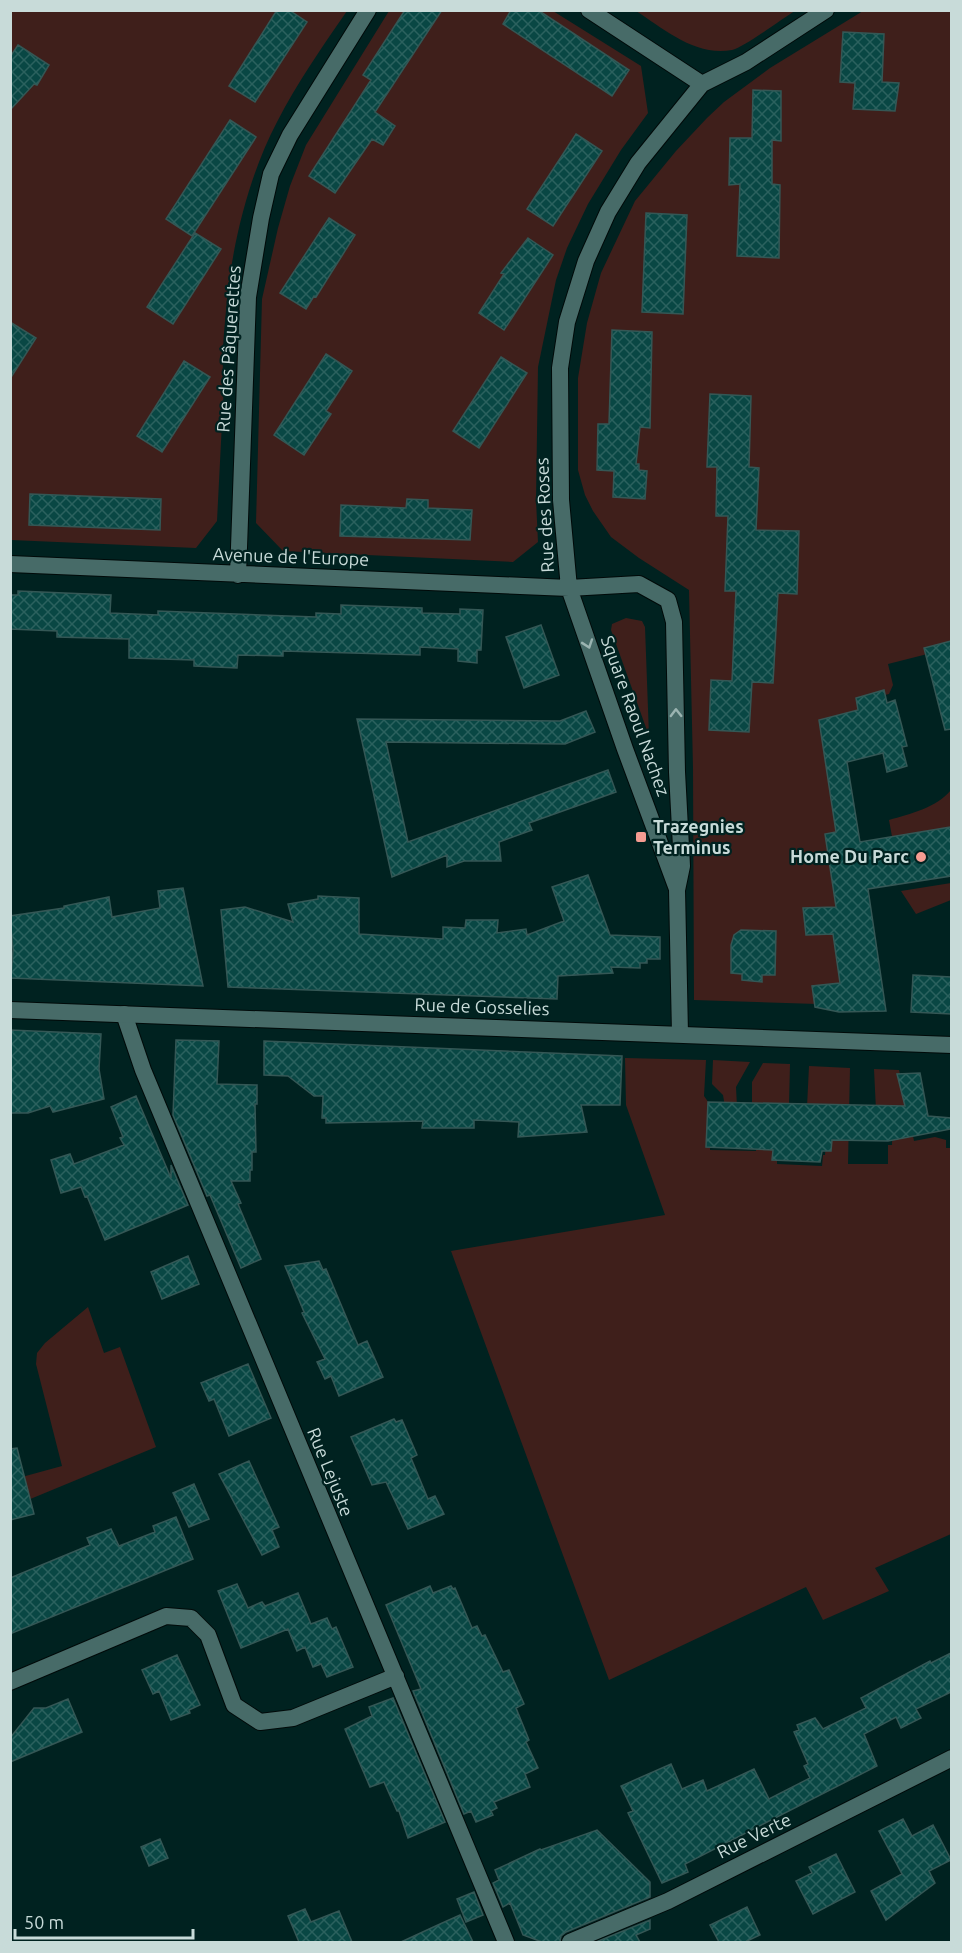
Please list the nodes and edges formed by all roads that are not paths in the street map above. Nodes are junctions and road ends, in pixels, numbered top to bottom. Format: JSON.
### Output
{"nodes":[{"id":1,"x":368,"y":10,"type":"edge"},
{"id":2,"x":589,"y":10,"type":"edge"},
{"id":3,"x":826,"y":10,"type":"edge"},
{"id":4,"x":702,"y":84,"type":"junction"},
{"id":5,"x":10,"y":564,"type":"edge"},
{"id":6,"x":238,"y":575,"type":"junction"},
{"id":7,"x":569,"y":588,"type":"junction"},
{"id":8,"x":677,"y":890,"type":"junction"},
{"id":9,"x":10,"y":1010,"type":"edge"},
{"id":10,"x":124,"y":1014,"type":"junction"},
{"id":11,"x":680,"y":1034,"type":"junction"},
{"id":12,"x":951,"y":1045,"type":"edge"},
{"id":13,"x":396,"y":1676,"type":"junction"},
{"id":14,"x":10,"y":1682,"type":"edge"},
{"id":15,"x":951,"y":1758,"type":"edge"},
{"id":16,"x":506,"y":1942,"type":"edge"},
{"id":17,"x":570,"y":1942,"type":"edge"}],
"edges":[{"from":1,"to":6,"type":"street","name":"Rue des Pâquerettes"},
{"from":2,"to":4,"type":"street"},
{"from":3,"to":4,"type":"street","name":"Rue des Roses"},
{"from":4,"to":7,"type":"street","name":"Rue des Roses"},
{"from":5,"to":6,"type":"street","name":"Avenue de l'Europe"},
{"from":6,"to":7,"type":"street","name":"Avenue de l'Europe"},
{"from":7,"to":8,"type":"street","name":"Square Raoul Nachez","one_way":true},
{"from":8,"to":7,"type":"street","name":"Rue des Roses","one_way":true},
{"from":8,"to":11,"type":"street","name":"Rue des Roses"},
{"from":9,"to":10,"type":"street","name":"Rue de Gosselies"},
{"from":10,"to":11,"type":"street","name":"Rue de Gosselies"},
{"from":10,"to":13,"type":"street","name":"Rue Lejuste"},
{"from":11,"to":12,"type":"street","name":"Rue de Gosselies"},
{"from":13,"to":14,"type":"street"},
{"from":13,"to":16,"type":"street","name":"Rue Lejuste"},
{"from":15,"to":17,"type":"street","name":"Rue Verte"}]}
